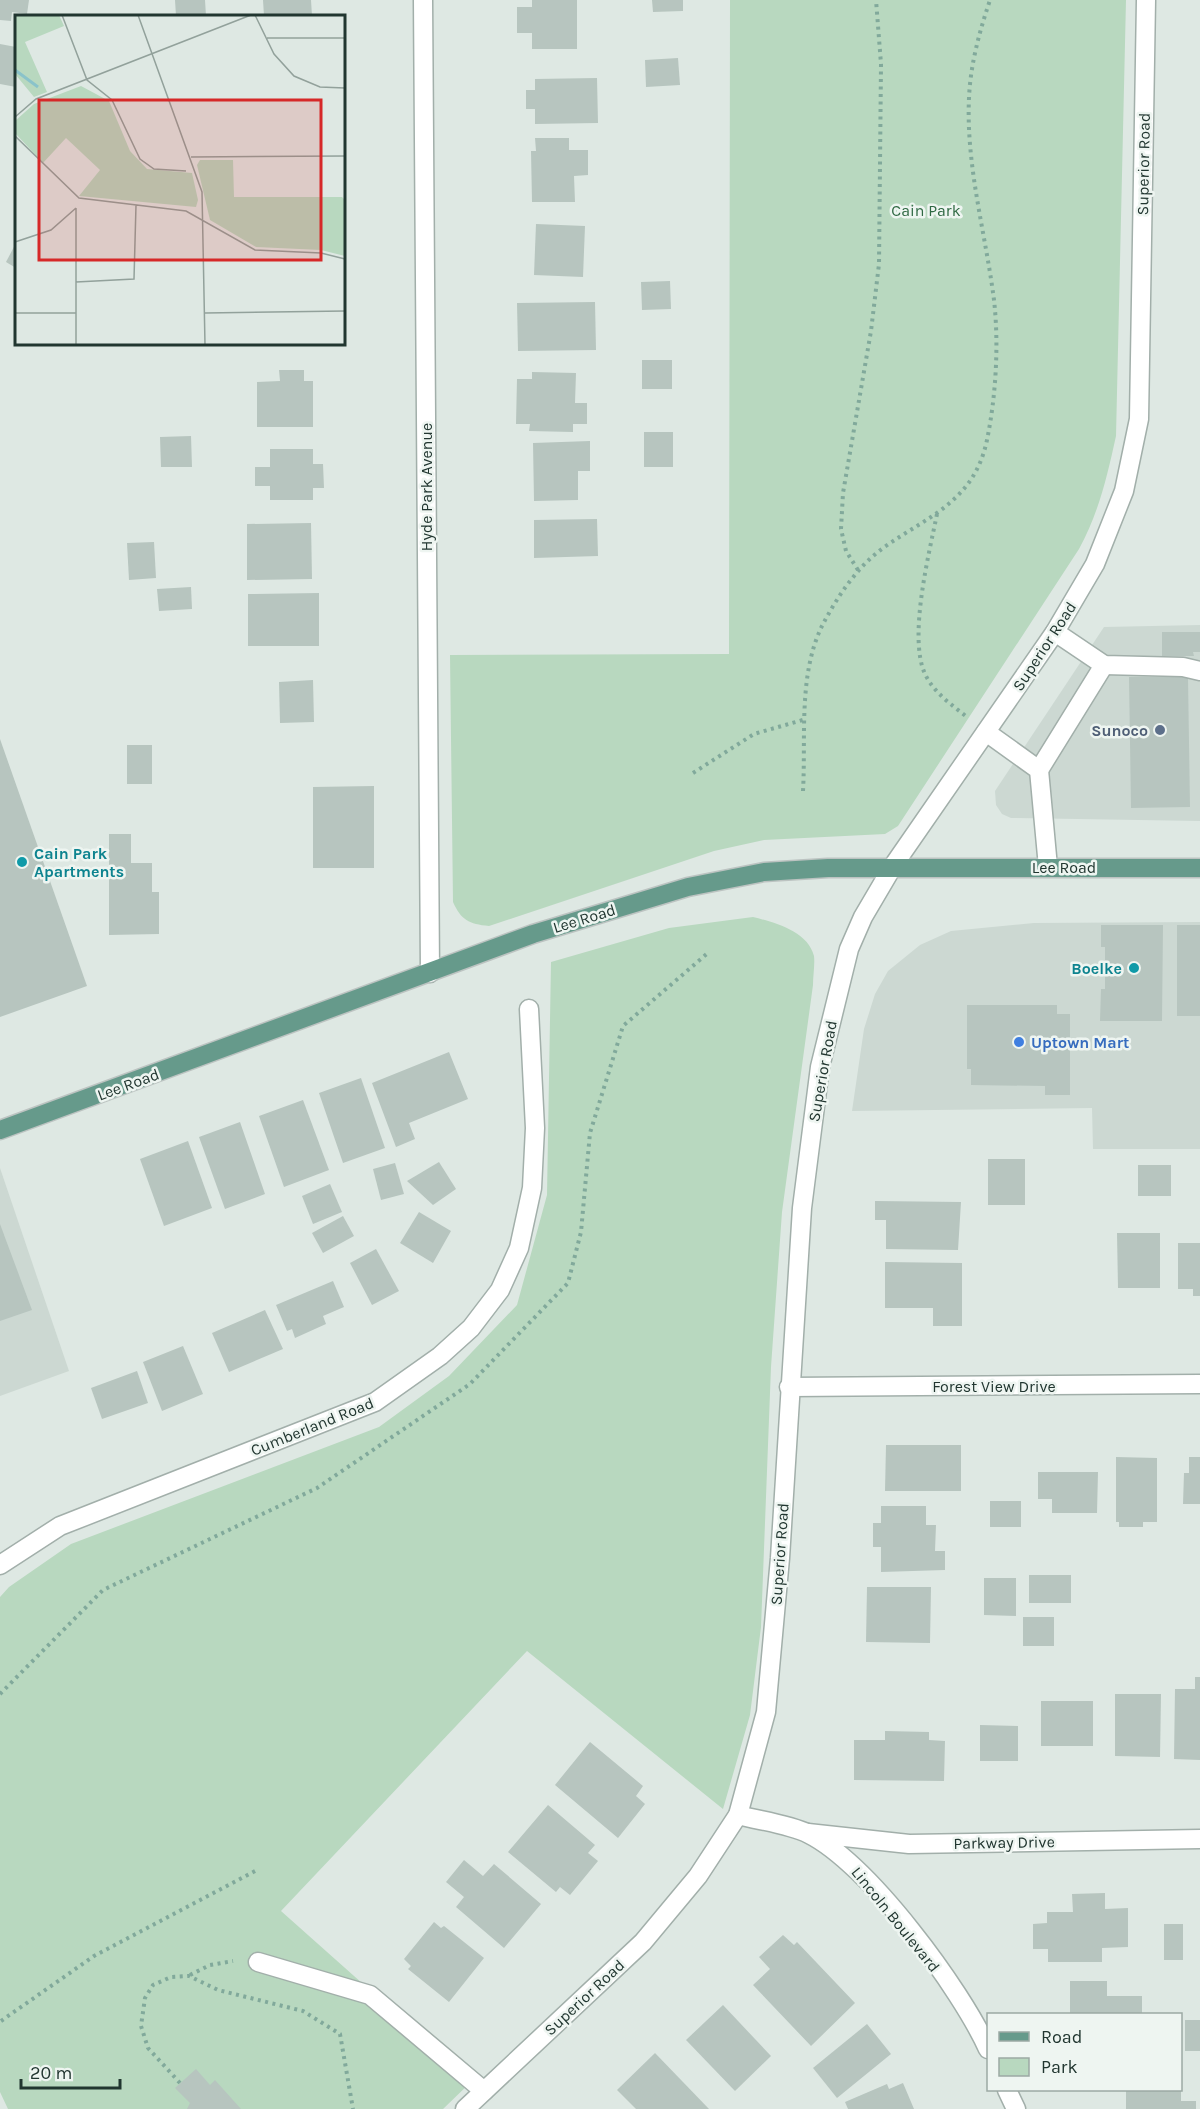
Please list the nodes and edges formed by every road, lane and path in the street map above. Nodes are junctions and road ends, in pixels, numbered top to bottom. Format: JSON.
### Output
{"nodes":[{"id":1,"x":423,"y":0,"type":"edge"},
{"id":2,"x":876,"y":0,"type":"edge"},
{"id":3,"x":990,"y":0,"type":"edge"},
{"id":4,"x":1146,"y":0,"type":"edge"},
{"id":5,"x":937,"y":514,"type":"junction"},
{"id":6,"x":858,"y":570,"type":"junction"},
{"id":7,"x":1055,"y":632,"type":"junction"},
{"id":8,"x":1104,"y":665,"type":"junction"},
{"id":9,"x":1200,"y":671,"type":"edge"},
{"id":10,"x":806,"y":719,"type":"junction"},
{"id":11,"x":970,"y":720,"type":"dead end"},
{"id":12,"x":986,"y":732,"type":"junction"},
{"id":13,"x":1039,"y":770,"type":"junction"},
{"id":14,"x":693,"y":773,"type":"dead end"},
{"id":15,"x":803,"y":791,"type":"dead end"},
{"id":16,"x":893,"y":866,"type":"junction"},
{"id":17,"x":1048,"y":867,"type":"junction"},
{"id":18,"x":1200,"y":868,"type":"edge"},
{"id":19,"x":430,"y":974,"type":"junction"},
{"id":20,"x":529,"y":1009,"type":"dead end"},
{"id":21,"x":0,"y":1130,"type":"edge"},
{"id":22,"x":1200,"y":1384,"type":"edge"},
{"id":23,"x":789,"y":1387,"type":"junction"},
{"id":24,"x":0,"y":1565,"type":"edge"},
{"id":25,"x":738,"y":1815,"type":"junction"},
{"id":26,"x":808,"y":1833,"type":"junction"},
{"id":27,"x":1200,"y":1839,"type":"edge"},
{"id":28,"x":259,"y":1869,"type":"dead end"},
{"id":29,"x":239,"y":1960,"type":"dead end"},
{"id":30,"x":258,"y":1962,"type":"dead end"},
{"id":31,"x":189,"y":1976,"type":"junction"},
{"id":32,"x":1,"y":2021,"type":"edge"},
{"id":33,"x":987,"y":2047,"type":"edge"},
{"id":34,"x":180,"y":2084,"type":"dead end"},
{"id":35,"x":484,"y":2091,"type":"junction"},
{"id":36,"x":1007,"y":2091,"type":"edge"},
{"id":37,"x":353,"y":2109,"type":"edge"},
{"id":38,"x":465,"y":2109,"type":"edge"},
{"id":39,"x":1016,"y":2109,"type":"edge"}],
"edges":[{"from":1,"to":19,"type":"street","name":"Hyde Park Avenue"},
{"from":2,"to":6,"type":"path"},
{"from":3,"to":5,"type":"path"},
{"from":4,"to":7,"type":"street","name":"Superior Road"},
{"from":5,"to":6,"type":"path"},
{"from":5,"to":11,"type":"path"},
{"from":6,"to":10,"type":"path"},
{"from":7,"to":8,"type":"street"},
{"from":7,"to":12,"type":"street","name":"Superior Road"},
{"from":8,"to":9,"type":"street"},
{"from":8,"to":13,"type":"street"},
{"from":10,"to":14,"type":"path"},
{"from":10,"to":15,"type":"path"},
{"from":12,"to":13,"type":"street"},
{"from":12,"to":16,"type":"street","name":"Superior Road"},
{"from":13,"to":17,"type":"street"},
{"from":16,"to":17,"type":"main road","name":"Lee Road"},
{"from":16,"to":19,"type":"main road","name":"Lee Road"},
{"from":16,"to":23,"type":"street","name":"Superior Road"},
{"from":17,"to":18,"type":"main road","name":"Lee Road"},
{"from":19,"to":21,"type":"main road","name":"Lee Road"},
{"from":20,"to":24,"type":"street","name":"Cumberland Road"},
{"from":22,"to":23,"type":"street","name":"Forest View Drive"},
{"from":23,"to":25,"type":"street","name":"Superior Road"},
{"from":25,"to":26,"type":"street","name":"Lincoln Boulevard"},
{"from":25,"to":35,"type":"street","name":"Superior Road"},
{"from":26,"to":27,"type":"street","name":"Parkway Drive"},
{"from":26,"to":33,"type":"street","name":"Lincoln Boulevard"},
{"from":28,"to":32,"type":"path"},
{"from":29,"to":31,"type":"path"},
{"from":30,"to":35,"type":"street"},
{"from":31,"to":34,"type":"path"},
{"from":31,"to":37,"type":"path"},
{"from":35,"to":38,"type":"street","name":"Superior Road"},
{"from":36,"to":39,"type":"street"}]}
